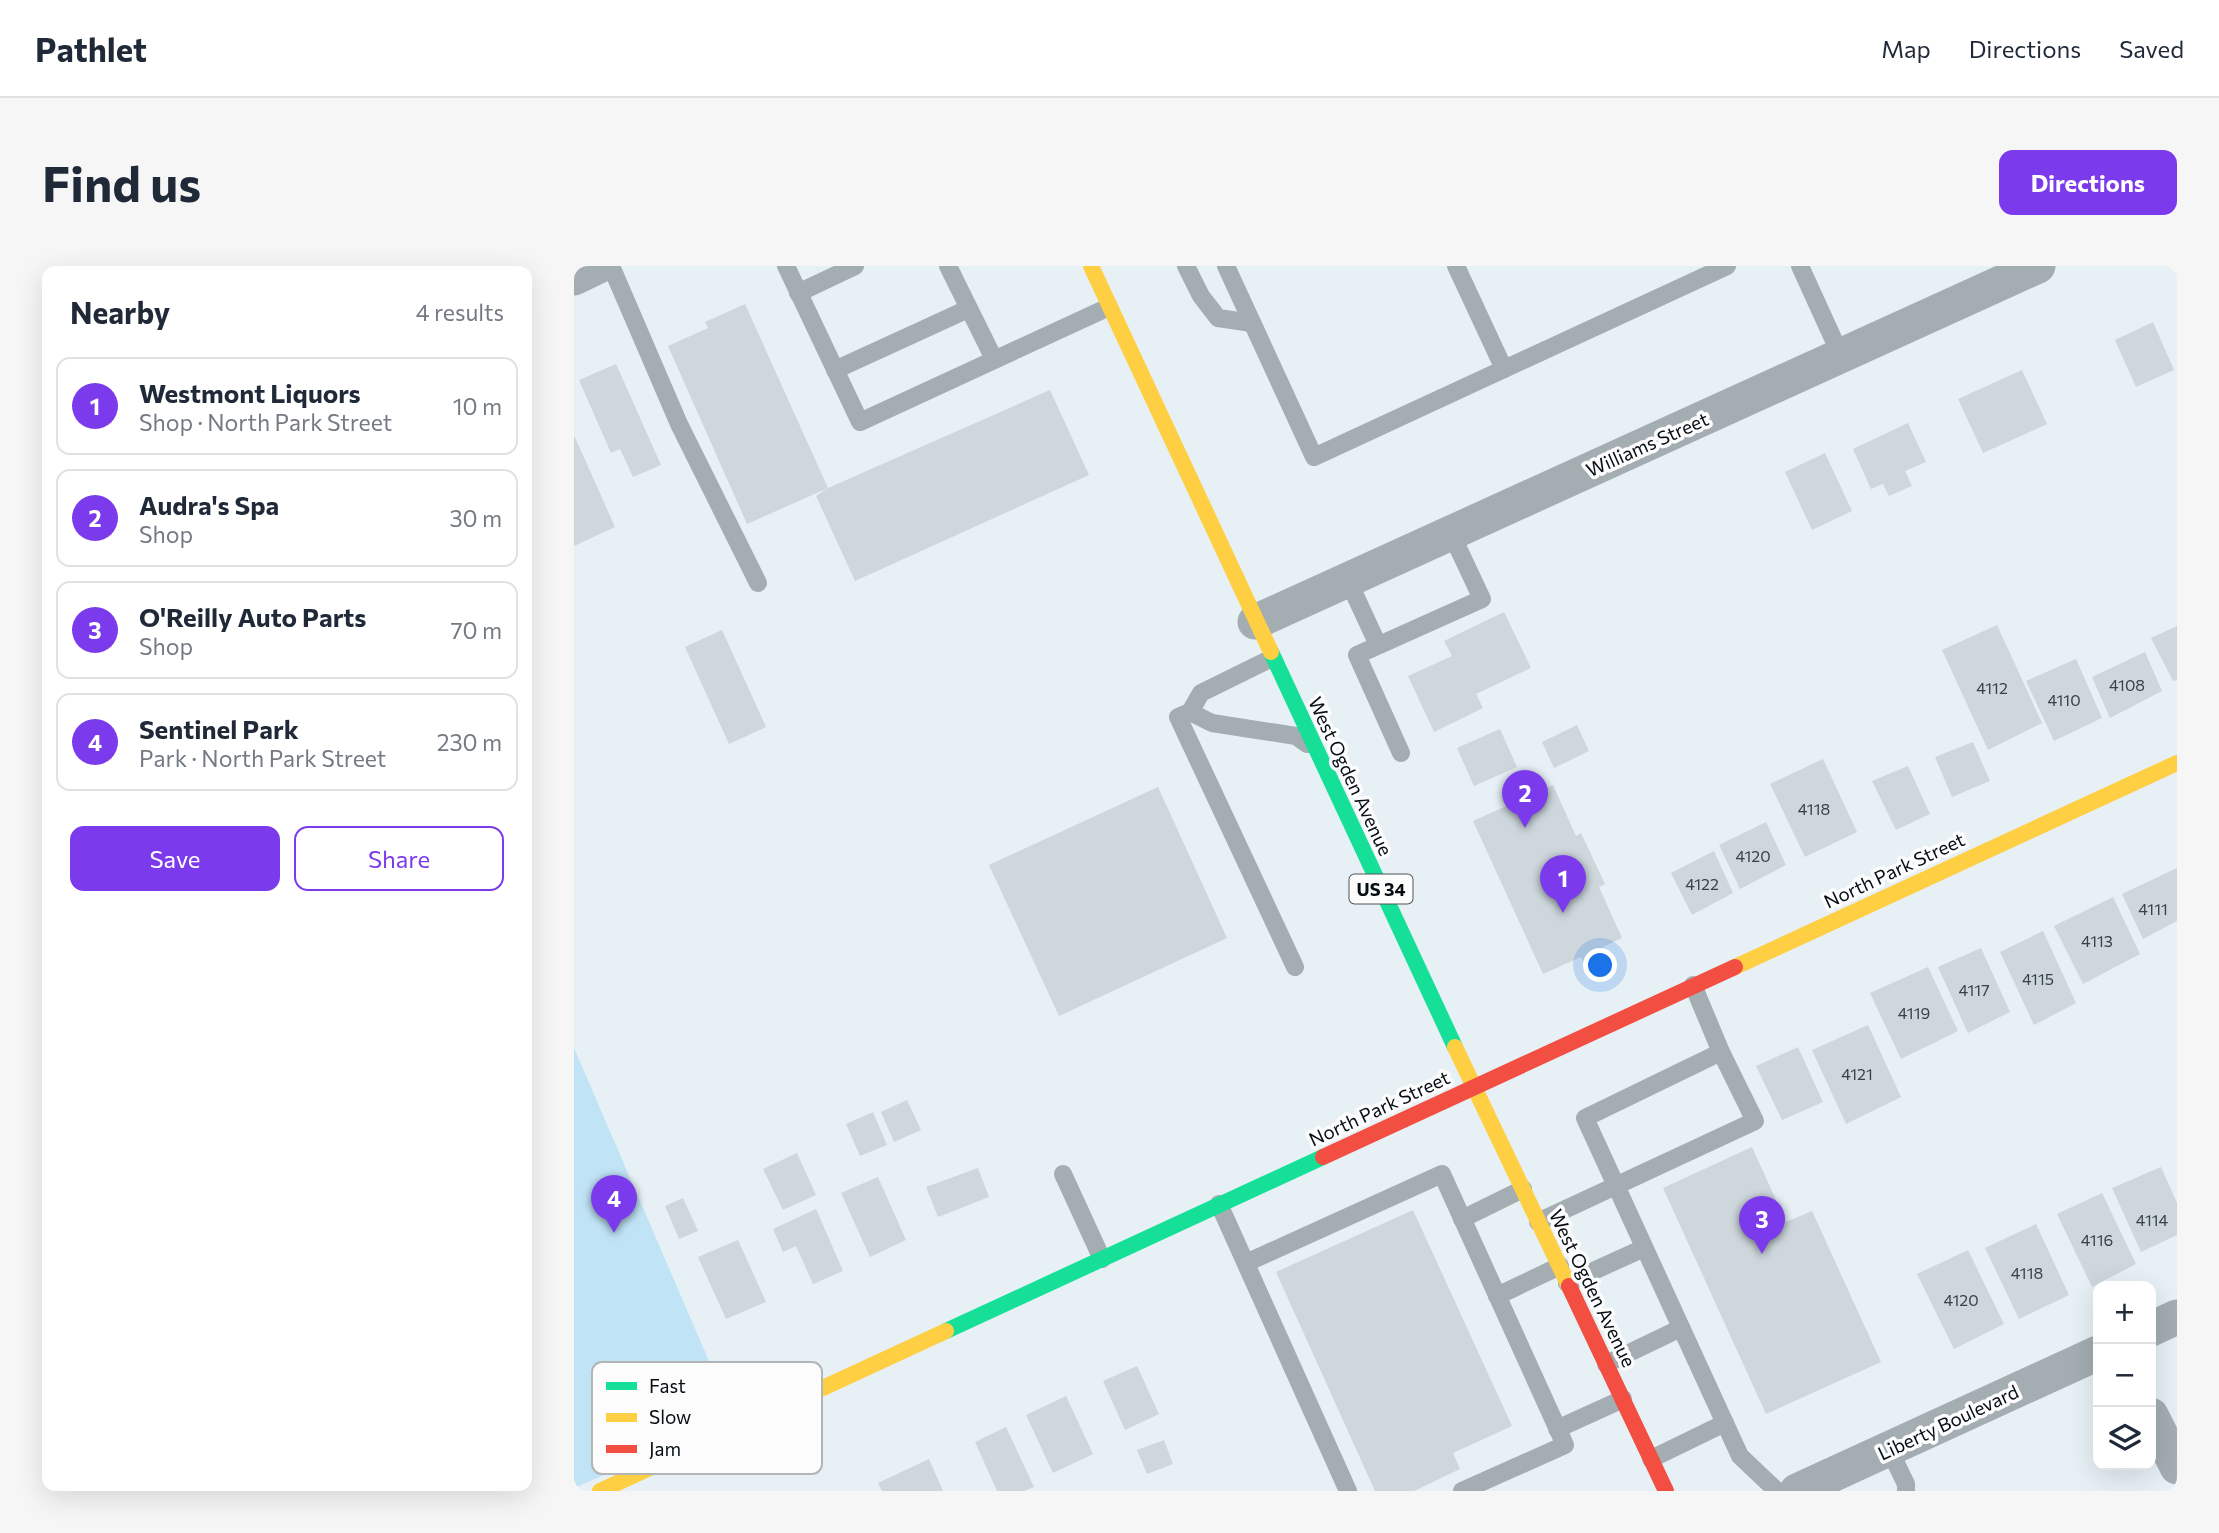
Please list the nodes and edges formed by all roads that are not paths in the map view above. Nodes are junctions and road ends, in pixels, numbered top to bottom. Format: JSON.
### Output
{"nodes":[{"id":1,"x":599,"y":266,"type":"edge"},
{"id":2,"x":611,"y":266,"type":"edge"},
{"id":3,"x":786,"y":266,"type":"edge"},
{"id":4,"x":855,"y":266,"type":"edge"},
{"id":5,"x":948,"y":266,"type":"edge"},
{"id":6,"x":1091,"y":266,"type":"edge"},
{"id":7,"x":1186,"y":266,"type":"edge"},
{"id":8,"x":1226,"y":266,"type":"edge"},
{"id":9,"x":1456,"y":266,"type":"edge"},
{"id":10,"x":1727,"y":266,"type":"edge"},
{"id":11,"x":1800,"y":266,"type":"edge"},
{"id":12,"x":2039,"y":266,"type":"edge"},
{"id":13,"x":574,"y":278,"type":"edge"},
{"id":14,"x":798,"y":293,"type":"junction"},
{"id":15,"x":1109,"y":307,"type":"junction"},
{"id":16,"x":968,"y":309,"type":"junction"},
{"id":17,"x":1252,"y":323,"type":"junction"},
{"id":18,"x":1841,"y":356,"type":"junction"},
{"id":19,"x":994,"y":359,"type":"junction"},
{"id":20,"x":1504,"y":369,"type":"junction"},
{"id":21,"x":835,"y":370,"type":"junction"},
{"id":22,"x":1451,"y":533,"type":"junction"},
{"id":23,"x":1348,"y":580,"type":"junction"},
{"id":24,"x":758,"y":583,"type":"dead end"},
{"id":25,"x":1255,"y":622,"type":"junction"},
{"id":26,"x":1378,"y":645,"type":"junction"},
{"id":27,"x":1272,"y":658,"type":"junction"},
{"id":28,"x":1190,"y":712,"type":"junction"},
{"id":29,"x":1316,"y":751,"type":"junction"},
{"id":30,"x":1401,"y":752,"type":"dead end"},
{"id":31,"x":2177,"y":764,"type":"edge"},
{"id":32,"x":1295,"y":967,"type":"dead end"},
{"id":33,"x":1693,"y":985,"type":"junction"},
{"id":34,"x":1721,"y":1052,"type":"junction"},
{"id":35,"x":1475,"y":1087,"type":"junction"},
{"id":36,"x":1063,"y":1174,"type":"dead end"},
{"id":37,"x":1615,"y":1185,"type":"junction"},
{"id":38,"x":1522,"y":1189,"type":"junction"},
{"id":39,"x":1219,"y":1204,"type":"junction"},
{"id":40,"x":1462,"y":1219,"type":"junction"},
{"id":41,"x":1538,"y":1222,"type":"junction"},
{"id":42,"x":1644,"y":1248,"type":"junction"},
{"id":43,"x":1102,"y":1259,"type":"junction"},
{"id":44,"x":1246,"y":1263,"type":"junction"},
{"id":45,"x":1560,"y":1266,"type":"junction"},
{"id":46,"x":1567,"y":1283,"type":"junction"},
{"id":47,"x":1497,"y":1296,"type":"junction"},
{"id":48,"x":2177,"y":1318,"type":"edge"},
{"id":49,"x":2156,"y":1327,"type":"edge"},
{"id":50,"x":1681,"y":1328,"type":"junction"},
{"id":51,"x":2093,"y":1355,"type":"edge"},
{"id":52,"x":1606,"y":1364,"type":"junction"},
{"id":53,"x":822,"y":1388,"type":"edge"},
{"id":54,"x":1623,"y":1399,"type":"junction"},
{"id":55,"x":1725,"y":1423,"type":"junction"},
{"id":56,"x":2156,"y":1425,"type":"edge"},
{"id":57,"x":1557,"y":1429,"type":"junction"},
{"id":58,"x":1889,"y":1449,"type":"junction"},
{"id":59,"x":1651,"y":1459,"type":"junction"},
{"id":60,"x":2177,"y":1467,"type":"edge"},
{"id":61,"x":637,"y":1474,"type":"edge"},
{"id":62,"x":600,"y":1491,"type":"edge"},
{"id":63,"x":1348,"y":1491,"type":"edge"},
{"id":64,"x":1462,"y":1491,"type":"edge"},
{"id":65,"x":1666,"y":1491,"type":"edge"},
{"id":66,"x":1777,"y":1491,"type":"edge"},
{"id":67,"x":1797,"y":1491,"type":"edge"},
{"id":68,"x":1906,"y":1491,"type":"edge"}],
"edges":[{"from":1,"to":13,"type":"street"},
{"from":2,"to":24,"type":"lane"},
{"from":3,"to":14,"type":"lane"},
{"from":4,"to":14,"type":"lane"},
{"from":5,"to":16,"type":"lane"},
{"from":6,"to":15,"type":"street","name":"West Ogden Avenue","number":"US 34"},
{"from":7,"to":17,"type":"lane"},
{"from":8,"to":17,"type":"lane"},
{"from":9,"to":20,"type":"lane"},
{"from":10,"to":20,"type":"lane"},
{"from":11,"to":18,"type":"lane"},
{"from":12,"to":18,"type":"street","name":"Williams Street"},
{"from":14,"to":21,"type":"lane"},
{"from":15,"to":19,"type":"lane"},
{"from":15,"to":25,"type":"street","name":"West Ogden Avenue","number":"US 34"},
{"from":16,"to":19,"type":"lane"},
{"from":16,"to":21,"type":"lane"},
{"from":17,"to":20,"type":"lane"},
{"from":18,"to":22,"type":"street","name":"Williams Street"},
{"from":19,"to":21,"type":"lane"},
{"from":22,"to":23,"type":"street","name":"Williams Street"},
{"from":22,"to":26,"type":"lane"},
{"from":23,"to":25,"type":"street","name":"Williams Street"},
{"from":23,"to":26,"type":"lane"},
{"from":25,"to":27,"type":"street","name":"West Ogden Avenue","number":"US 34"},
{"from":26,"to":30,"type":"lane"},
{"from":27,"to":28,"type":"lane"},
{"from":27,"to":29,"type":"street","name":"West Ogden Avenue","number":"US 34"},
{"from":28,"to":29,"type":"lane"},
{"from":28,"to":32,"type":"lane"},
{"from":29,"to":35,"type":"street","name":"West Ogden Avenue","number":"US 34"},
{"from":31,"to":33,"type":"street","name":"North Park Street"},
{"from":33,"to":34,"type":"lane"},
{"from":33,"to":35,"type":"street","name":"North Park Street"},
{"from":34,"to":37,"type":"lane"},
{"from":34,"to":37,"type":"lane"},
{"from":35,"to":38,"type":"street","name":"West Ogden Avenue","number":"US 34"},
{"from":35,"to":39,"type":"street","name":"North Park Street"},
{"from":36,"to":43,"type":"lane"},
{"from":37,"to":41,"type":"lane"},
{"from":37,"to":42,"type":"lane"},
{"from":38,"to":40,"type":"lane"},
{"from":38,"to":41,"type":"street","name":"West Ogden Avenue","number":"US 34"},
{"from":39,"to":43,"type":"street","name":"North Park Street"},
{"from":39,"to":44,"type":"lane"},
{"from":40,"to":44,"type":"lane"},
{"from":40,"to":47,"type":"lane"},
{"from":41,"to":45,"type":"street","name":"West Ogden Avenue","number":"US 34"},
{"from":42,"to":46,"type":"lane"},
{"from":42,"to":50,"type":"lane"},
{"from":43,"to":53,"type":"street","name":"North Park Street"},
{"from":44,"to":63,"type":"lane"},
{"from":45,"to":46,"type":"street","name":"West Ogden Avenue","number":"US 34"},
{"from":45,"to":47,"type":"lane"},
{"from":46,"to":52,"type":"street","name":"West Ogden Avenue","number":"US 34"},
{"from":47,"to":57,"type":"lane"},
{"from":48,"to":49,"type":"street"},
{"from":50,"to":52,"type":"lane"},
{"from":50,"to":55,"type":"lane"},
{"from":51,"to":58,"type":"street","name":"Liberty Boulevard"},
{"from":52,"to":54,"type":"street","name":"West Ogden Avenue","number":"US 34"},
{"from":54,"to":57,"type":"lane"},
{"from":54,"to":59,"type":"street","name":"West Ogden Avenue","number":"US 34"},
{"from":55,"to":59,"type":"lane"},
{"from":55,"to":66,"type":"lane"},
{"from":56,"to":60,"type":"street"},
{"from":57,"to":64,"type":"lane"},
{"from":58,"to":67,"type":"street","name":"Liberty Boulevard"},
{"from":58,"to":68,"type":"lane"},
{"from":59,"to":65,"type":"street","name":"West Ogden Avenue","number":"US 34"},
{"from":61,"to":62,"type":"street","name":"North Park Street"}]}
